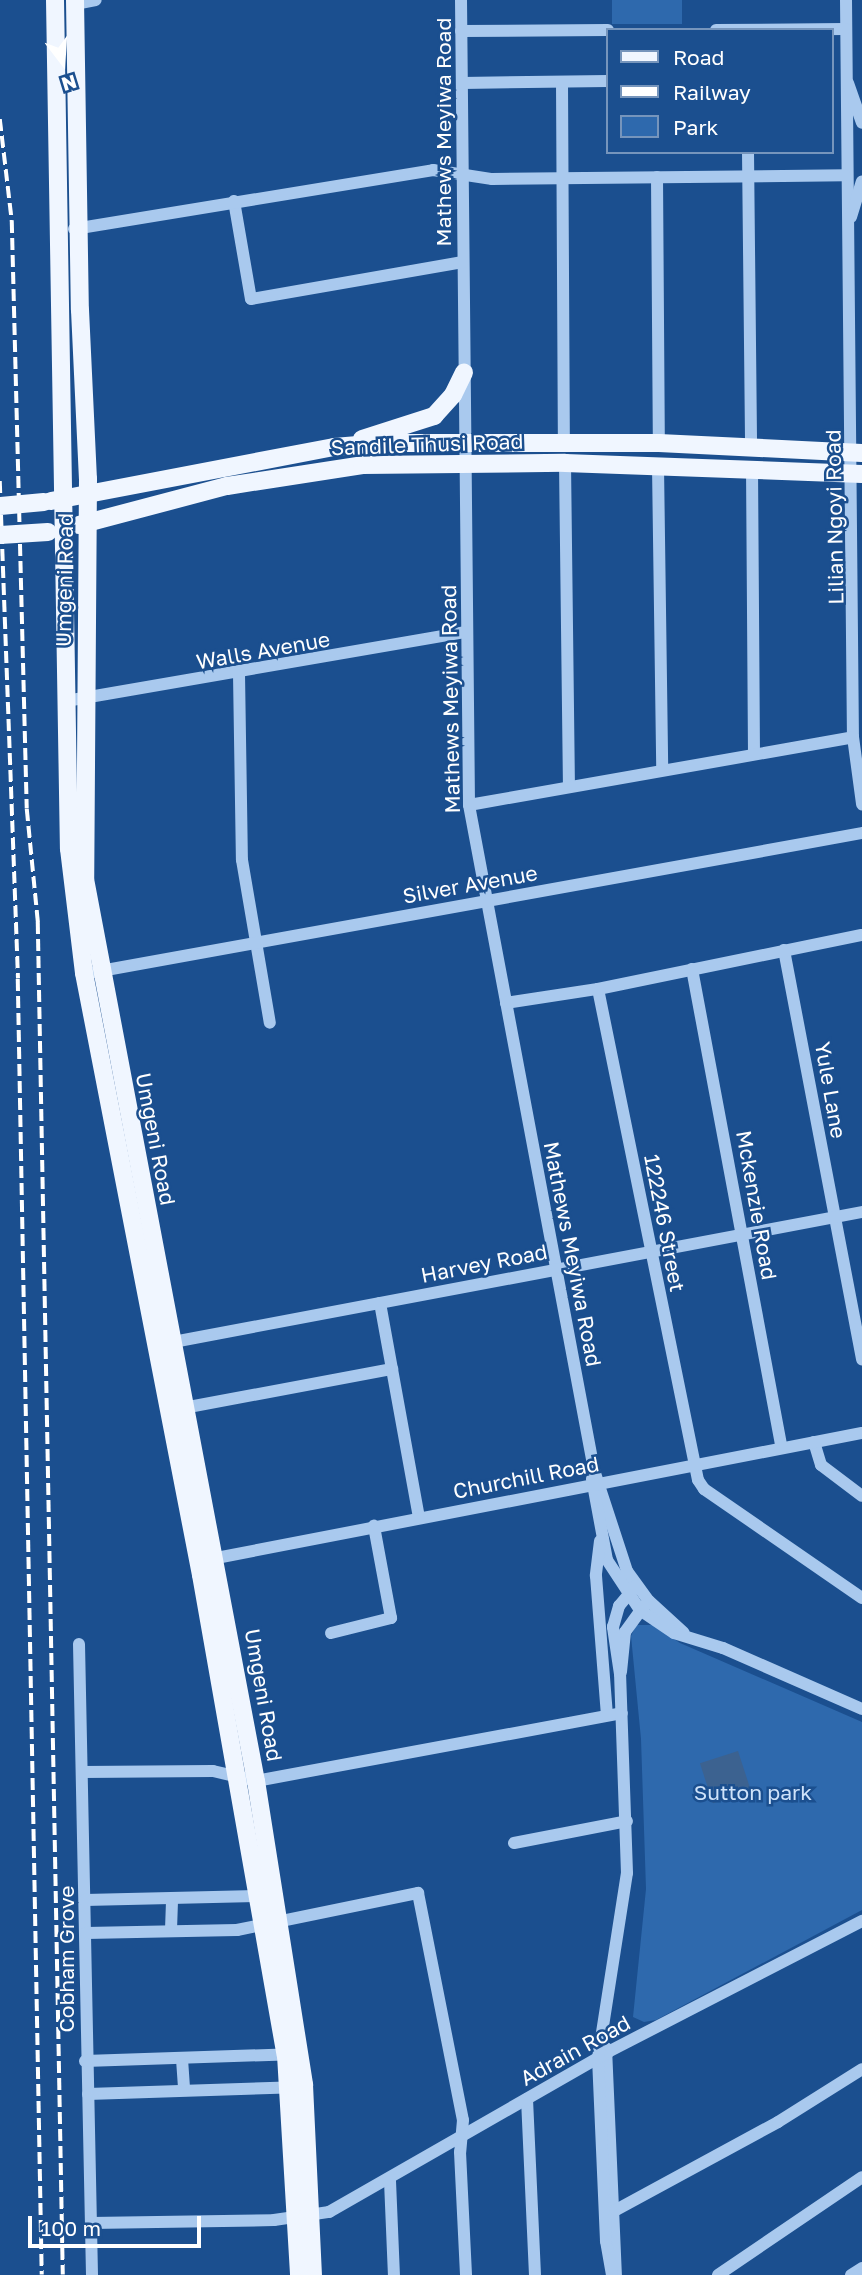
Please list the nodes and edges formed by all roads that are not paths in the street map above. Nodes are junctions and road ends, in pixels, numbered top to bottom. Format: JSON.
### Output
{"nodes":[{"id":1,"x":55,"y":0,"type":"edge"},
{"id":2,"x":96,"y":0,"type":"edge"},
{"id":3,"x":461,"y":0,"type":"edge"},
{"id":4,"x":846,"y":0,"type":"edge"},
{"id":5,"x":75,"y":2,"type":"edge"},
{"id":6,"x":834,"y":29,"type":"edge"},
{"id":7,"x":845,"y":29,"type":"junction"},
{"id":8,"x":606,"y":30,"type":"edge"},
{"id":9,"x":461,"y":31,"type":"junction"},
{"id":10,"x":840,"y":75,"type":"edge"},
{"id":11,"x":606,"y":81,"type":"edge"},
{"id":12,"x":562,"y":82,"type":"junction"},
{"id":13,"x":462,"y":83,"type":"junction"},
{"id":14,"x":862,"y":123,"type":"edge"},
{"id":15,"x":748,"y":154,"type":"edge"},
{"id":16,"x":462,"y":175,"type":"junction"},
{"id":17,"x":845,"y":175,"type":"junction"},
{"id":18,"x":657,"y":177,"type":"junction"},
{"id":19,"x":748,"y":177,"type":"junction"},
{"id":20,"x":563,"y":178,"type":"junction"},
{"id":21,"x":862,"y":182,"type":"edge"},
{"id":22,"x":234,"y":201,"type":"junction"},
{"id":23,"x":70,"y":230,"type":"junction"},
{"id":24,"x":848,"y":233,"type":"junction"},
{"id":25,"x":862,"y":237,"type":"edge"},
{"id":26,"x":463,"y":262,"type":"junction"},
{"id":27,"x":464,"y":372,"type":"junction"},
{"id":28,"x":467,"y":443,"type":"junction"},
{"id":29,"x":659,"y":443,"type":"junction"},
{"id":30,"x":564,"y":444,"type":"junction"},
{"id":31,"x":346,"y":446,"type":"junction"},
{"id":32,"x":751,"y":446,"type":"junction"},
{"id":33,"x":857,"y":453,"type":"edge"},
{"id":34,"x":468,"y":462,"type":"junction"},
{"id":35,"x":565,"y":463,"type":"junction"},
{"id":36,"x":658,"y":466,"type":"junction"},
{"id":37,"x":752,"y":467,"type":"junction"},
{"id":38,"x":858,"y":473,"type":"edge"},
{"id":39,"x":88,"y":494,"type":"junction"},
{"id":40,"x":53,"y":500,"type":"junction"},
{"id":41,"x":0,"y":506,"type":"edge"},
{"id":42,"x":88,"y":523,"type":"junction"},
{"id":43,"x":55,"y":530,"type":"junction"},
{"id":44,"x":0,"y":535,"type":"edge"},
{"id":45,"x":858,"y":604,"type":"edge"},
{"id":46,"x":467,"y":632,"type":"junction"},
{"id":47,"x":239,"y":674,"type":"junction"},
{"id":48,"x":74,"y":701,"type":"junction"},
{"id":49,"x":853,"y":737,"type":"junction"},
{"id":50,"x":754,"y":754,"type":"junction"},
{"id":51,"x":662,"y":770,"type":"junction"},
{"id":52,"x":569,"y":787,"type":"junction"},
{"id":53,"x":862,"y":804,"type":"edge"},
{"id":54,"x":469,"y":805,"type":"junction"},
{"id":55,"x":862,"y":833,"type":"edge"},
{"id":56,"x":485,"y":900,"type":"junction"},
{"id":57,"x":862,"y":935,"type":"edge"},
{"id":58,"x":257,"y":941,"type":"junction"},
{"id":59,"x":784,"y":950,"type":"junction"},
{"id":60,"x":692,"y":969,"type":"junction"},
{"id":61,"x":92,"y":972,"type":"junction"},
{"id":62,"x":598,"y":989,"type":"junction"},
{"id":63,"x":506,"y":1003,"type":"junction"},
{"id":64,"x":270,"y":1023,"type":"dead end"},
{"id":65,"x":862,"y":1212,"type":"edge"},
{"id":66,"x":834,"y":1217,"type":"junction"},
{"id":67,"x":743,"y":1233,"type":"junction"},
{"id":68,"x":652,"y":1249,"type":"junction"},
{"id":69,"x":555,"y":1268,"type":"junction"},
{"id":70,"x":380,"y":1303,"type":"junction"},
{"id":71,"x":164,"y":1344,"type":"junction"},
{"id":72,"x":862,"y":1360,"type":"edge"},
{"id":73,"x":392,"y":1369,"type":"junction"},
{"id":74,"x":185,"y":1408,"type":"junction"},
{"id":75,"x":167,"y":1411,"type":"junction"},
{"id":76,"x":862,"y":1433,"type":"edge"},
{"id":77,"x":814,"y":1442,"type":"junction"},
{"id":78,"x":782,"y":1448,"type":"junction"},
{"id":79,"x":692,"y":1465,"type":"junction"},
{"id":80,"x":596,"y":1484,"type":"junction"},
{"id":81,"x":862,"y":1496,"type":"edge"},
{"id":82,"x":419,"y":1517,"type":"junction"},
{"id":83,"x":374,"y":1525,"type":"junction"},
{"id":84,"x":600,"y":1538,"type":"junction"},
{"id":85,"x":216,"y":1558,"type":"junction"},
{"id":86,"x":198,"y":1561,"type":"junction"},
{"id":87,"x":631,"y":1590,"type":"junction"},
{"id":88,"x":862,"y":1598,"type":"edge"},
{"id":89,"x":644,"y":1605,"type":"junction"},
{"id":90,"x":331,"y":1633,"type":"dead end"},
{"id":91,"x":79,"y":1644,"type":"dead end"},
{"id":92,"x":223,"y":1655,"type":"junction"},
{"id":93,"x":620,"y":1674,"type":"junction"},
{"id":94,"x":862,"y":1709,"type":"edge"},
{"id":95,"x":622,"y":1713,"type":"junction"},
{"id":96,"x":607,"y":1715,"type":"junction"},
{"id":97,"x":82,"y":1772,"type":"junction"},
{"id":98,"x":238,"y":1780,"type":"junction"},
{"id":99,"x":256,"y":1781,"type":"junction"},
{"id":100,"x":627,"y":1821,"type":"junction"},
{"id":101,"x":514,"y":1843,"type":"dead end"},
{"id":102,"x":266,"y":1896,"type":"junction"},
{"id":103,"x":172,"y":1899,"type":"junction"},
{"id":104,"x":85,"y":1900,"type":"junction"},
{"id":105,"x":862,"y":1921,"type":"edge"},
{"id":106,"x":270,"y":1922,"type":"junction"},
{"id":107,"x":172,"y":1930,"type":"junction"},
{"id":108,"x":86,"y":1933,"type":"junction"},
{"id":109,"x":293,"y":2054,"type":"junction"},
{"id":110,"x":603,"y":2055,"type":"junction"},
{"id":111,"x":182,"y":2059,"type":"junction"},
{"id":112,"x":85,"y":2061,"type":"junction"},
{"id":113,"x":862,"y":2069,"type":"edge"},
{"id":114,"x":297,"y":2086,"type":"junction"},
{"id":115,"x":184,"y":2090,"type":"junction"},
{"id":116,"x":88,"y":2094,"type":"junction"},
{"id":117,"x":527,"y":2099,"type":"junction"},
{"id":118,"x":462,"y":2137,"type":"junction"},
{"id":119,"x":862,"y":2177,"type":"edge"},
{"id":120,"x":390,"y":2181,"type":"junction"},
{"id":121,"x":615,"y":2210,"type":"junction"},
{"id":122,"x":302,"y":2217,"type":"junction"},
{"id":123,"x":91,"y":2223,"type":"junction"},
{"id":124,"x":862,"y":2268,"type":"edge"},
{"id":125,"x":610,"y":2271,"type":"edge"},
{"id":126,"x":92,"y":2275,"type":"edge"},
{"id":127,"x":299,"y":2275,"type":"edge"},
{"id":128,"x":313,"y":2275,"type":"edge"},
{"id":129,"x":394,"y":2275,"type":"edge"},
{"id":130,"x":466,"y":2275,"type":"edge"},
{"id":131,"x":535,"y":2275,"type":"edge"},
{"id":132,"x":719,"y":2275,"type":"edge"},
{"id":133,"x":851,"y":2275,"type":"edge"}],
"edges":[{"from":1,"to":23,"type":"main road","name":"Umgeni Road"},
{"from":2,"to":5,"type":"street"},
{"from":3,"to":9,"type":"street","name":"Mathews Meyiwa Road"},
{"from":4,"to":7,"type":"street","name":"Lilian Ngoyi Road"},
{"from":5,"to":23,"type":"main road","name":"Umgeni Road"},
{"from":6,"to":7,"type":"street"},
{"from":7,"to":10,"type":"street","name":"Lilian Ngoyi Road"},
{"from":8,"to":9,"type":"street"},
{"from":9,"to":13,"type":"street","name":"Mathews Meyiwa Road"},
{"from":10,"to":14,"type":"street"},
{"from":10,"to":17,"type":"street","name":"Lilian Ngoyi Road"},
{"from":11,"to":12,"type":"street"},
{"from":12,"to":13,"type":"street"},
{"from":12,"to":20,"type":"street"},
{"from":13,"to":16,"type":"street","name":"Mathews Meyiwa Road"},
{"from":15,"to":19,"type":"street"},
{"from":16,"to":20,"type":"street"},
{"from":16,"to":22,"type":"street"},
{"from":16,"to":26,"type":"street","name":"Mathews Meyiwa Road"},
{"from":17,"to":19,"type":"street"},
{"from":17,"to":24,"type":"street","name":"Lilian Ngoyi Road"},
{"from":18,"to":19,"type":"street"},
{"from":18,"to":20,"type":"street"},
{"from":18,"to":29,"type":"street"},
{"from":19,"to":32,"type":"street"},
{"from":20,"to":30,"type":"street"},
{"from":21,"to":24,"type":"street","name":"Lilian Ngoyi Road"},
{"from":22,"to":23,"type":"street"},
{"from":22,"to":26,"type":"street"},
{"from":23,"to":39,"type":"main road","name":"Umgeni Road"},
{"from":23,"to":40,"type":"main road","name":"Umgeni Road"},
{"from":24,"to":25,"type":"street"},
{"from":24,"to":33,"type":"street","name":"Lilian Ngoyi Road"},
{"from":26,"to":27,"type":"street","name":"Mathews Meyiwa Road"},
{"from":27,"to":28,"type":"street","name":"Mathews Meyiwa Road"},
{"from":27,"to":31,"type":"main road"},
{"from":28,"to":30,"type":"main road","name":"Sandile Thusi Road"},
{"from":28,"to":31,"type":"main road","name":"Sandile Thusi Road"},
{"from":28,"to":34,"type":"street","name":"Mathews Meyiwa Road"},
{"from":29,"to":30,"type":"main road","name":"Sandile Thusi Road"},
{"from":29,"to":32,"type":"main road","name":"Sandile Thusi Road"},
{"from":31,"to":39,"type":"main road","name":"Sandile Thusi Road"},
{"from":32,"to":33,"type":"main road","name":"Sandile Thusi Road"},
{"from":33,"to":38,"type":"street","name":"Lilian Ngoyi Road"},
{"from":34,"to":35,"type":"main road","name":"Sandile Thusi Road"},
{"from":34,"to":42,"type":"main road","name":"Sandile Thusi Road"},
{"from":34,"to":46,"type":"street","name":"Mathews Meyiwa Road"},
{"from":35,"to":36,"type":"main road","name":"Sandile Thusi Road"},
{"from":35,"to":52,"type":"street"},
{"from":36,"to":37,"type":"main road","name":"Sandile Thusi Road"},
{"from":36,"to":51,"type":"street"},
{"from":37,"to":38,"type":"main road","name":"Sandile Thusi Road"},
{"from":37,"to":50,"type":"street"},
{"from":38,"to":45,"type":"street","name":"Lilian Ngoyi Road"},
{"from":39,"to":40,"type":"main road","name":"Sandile Thusi Road"},
{"from":39,"to":42,"type":"main road","name":"Umgeni Road"},
{"from":40,"to":41,"type":"main road","name":"Sandile Thusi Road","bridge":true},
{"from":40,"to":43,"type":"main road","name":"Umgeni Road"},
{"from":42,"to":43,"type":"main road","name":"Sandile Thusi Road"},
{"from":42,"to":48,"type":"main road","name":"Umgeni Road"},
{"from":43,"to":44,"type":"main road","name":"Sandile Thusi Road","bridge":true},
{"from":43,"to":48,"type":"main road","name":"Umgeni Road"},
{"from":45,"to":49,"type":"street","name":"Lilian Ngoyi Road"},
{"from":46,"to":47,"type":"street","name":"Walls Avenue"},
{"from":46,"to":54,"type":"street","name":"Mathews Meyiwa Road"},
{"from":47,"to":48,"type":"street","name":"Walls Avenue"},
{"from":47,"to":58,"type":"street"},
{"from":48,"to":61,"type":"main road","name":"Umgeni Road"},
{"from":49,"to":50,"type":"street"},
{"from":49,"to":53,"type":"street","name":"Lilian Ngoyi Road"},
{"from":50,"to":51,"type":"street"},
{"from":51,"to":52,"type":"street"},
{"from":52,"to":54,"type":"street"},
{"from":54,"to":56,"type":"street","name":"Mathews Meyiwa Road"},
{"from":55,"to":56,"type":"street","name":"Silver Avenue"},
{"from":56,"to":58,"type":"street","name":"Silver Avenue"},
{"from":56,"to":63,"type":"street","name":"Mathews Meyiwa Road"},
{"from":57,"to":59,"type":"street"},
{"from":58,"to":61,"type":"street","name":"Silver Avenue"},
{"from":58,"to":64,"type":"street"},
{"from":59,"to":60,"type":"street"},
{"from":59,"to":66,"type":"street","name":"Yule Lane"},
{"from":60,"to":62,"type":"street"},
{"from":60,"to":67,"type":"street","name":"Mckenzie Road"},
{"from":61,"to":71,"type":"main road","name":"Umgeni Road"},
{"from":62,"to":63,"type":"street"},
{"from":62,"to":68,"type":"street","name":"122246 Street"},
{"from":63,"to":69,"type":"street","name":"Mathews Meyiwa Road"},
{"from":65,"to":66,"type":"street","name":"Harvey Road"},
{"from":66,"to":67,"type":"street","name":"Harvey Road"},
{"from":66,"to":72,"type":"street","name":"Yule Lane"},
{"from":67,"to":68,"type":"street","name":"Harvey Road"},
{"from":67,"to":78,"type":"street","name":"Mckenzie Road"},
{"from":68,"to":69,"type":"street","name":"Harvey Road"},
{"from":68,"to":79,"type":"street","name":"122246 Street"},
{"from":69,"to":70,"type":"street","name":"Harvey Road"},
{"from":69,"to":80,"type":"street","name":"Mathews Meyiwa Road"},
{"from":70,"to":71,"type":"street","name":"Harvey Road"},
{"from":70,"to":73,"type":"street"},
{"from":71,"to":74,"type":"main road","name":"Umgeni Road"},
{"from":71,"to":75,"type":"main road","name":"Umgeni Road"},
{"from":73,"to":74,"type":"street"},
{"from":73,"to":82,"type":"street"},
{"from":74,"to":75,"type":"street"},
{"from":74,"to":85,"type":"main road","name":"Umgeni Road"},
{"from":75,"to":86,"type":"main road","name":"Umgeni Road"},
{"from":76,"to":77,"type":"street","name":"Churchill Road"},
{"from":77,"to":78,"type":"street","name":"Churchill Road"},
{"from":77,"to":81,"type":"street"},
{"from":78,"to":79,"type":"street","name":"Churchill Road"},
{"from":79,"to":80,"type":"street","name":"Churchill Road"},
{"from":79,"to":88,"type":"street"},
{"from":80,"to":82,"type":"street","name":"Churchill Road"},
{"from":80,"to":84,"type":"street","name":"Mathews Meyiwa Road"},
{"from":80,"to":87,"type":"street","name":"Mathews Meyiwa Road"},
{"from":82,"to":83,"type":"street","name":"Churchill Road"},
{"from":83,"to":85,"type":"street","name":"Churchill Road"},
{"from":83,"to":90,"type":"street"},
{"from":84,"to":87,"type":"street","name":"Mathews Meyiwa Road"},
{"from":84,"to":96,"type":"street"},
{"from":85,"to":86,"type":"street","name":"Churchill Road"},
{"from":85,"to":92,"type":"main road","name":"Umgeni Road"},
{"from":86,"to":92,"type":"main road","name":"Umgeni Road"},
{"from":87,"to":89,"type":"street"},
{"from":87,"to":93,"type":"street"},
{"from":89,"to":93,"type":"street"},
{"from":89,"to":94,"type":"street"},
{"from":91,"to":97,"type":"street","name":"Cobham Grove"},
{"from":92,"to":98,"type":"main road","name":"Umgeni Road"},
{"from":92,"to":99,"type":"main road","name":"Umgeni Road"},
{"from":93,"to":95,"type":"street"},
{"from":95,"to":96,"type":"street"},
{"from":95,"to":100,"type":"street"},
{"from":96,"to":99,"type":"street"},
{"from":97,"to":98,"type":"street"},
{"from":97,"to":104,"type":"street","name":"Cobham Grove"},
{"from":98,"to":99,"type":"street"},
{"from":98,"to":102,"type":"main road","name":"Umgeni Road"},
{"from":99,"to":102,"type":"main road","name":"Umgeni Road"},
{"from":100,"to":101,"type":"street"},
{"from":100,"to":110,"type":"street"},
{"from":102,"to":103,"type":"street"},
{"from":102,"to":106,"type":"main road","name":"Umgeni Road"},
{"from":103,"to":104,"type":"street"},
{"from":103,"to":107,"type":"street"},
{"from":104,"to":108,"type":"street","name":"Cobham Grove"},
{"from":105,"to":110,"type":"street","name":"Adrain Road"},
{"from":106,"to":107,"type":"street"},
{"from":106,"to":109,"type":"main road","name":"Umgeni Road"},
{"from":106,"to":118,"type":"street"},
{"from":107,"to":108,"type":"street"},
{"from":108,"to":112,"type":"street","name":"Cobham Grove"},
{"from":109,"to":111,"type":"street"},
{"from":109,"to":114,"type":"main road","name":"Umgeni Road"},
{"from":110,"to":117,"type":"street","name":"Adrain Road"},
{"from":110,"to":121,"type":"street"},
{"from":110,"to":125,"type":"street"},
{"from":111,"to":112,"type":"street"},
{"from":111,"to":115,"type":"street"},
{"from":112,"to":116,"type":"street","name":"Cobham Grove"},
{"from":113,"to":121,"type":"street"},
{"from":114,"to":115,"type":"street"},
{"from":114,"to":122,"type":"main road","name":"Umgeni Road"},
{"from":115,"to":116,"type":"street"},
{"from":116,"to":123,"type":"street","name":"Cobham Grove"},
{"from":117,"to":118,"type":"street","name":"Adrain Road"},
{"from":117,"to":131,"type":"street"},
{"from":118,"to":120,"type":"street","name":"Adrain Road"},
{"from":118,"to":130,"type":"street"},
{"from":119,"to":132,"type":"street"},
{"from":120,"to":122,"type":"street","name":"Adrain Road"},
{"from":120,"to":129,"type":"street"},
{"from":121,"to":125,"type":"street"},
{"from":122,"to":123,"type":"street","name":"Adrain Road"},
{"from":122,"to":127,"type":"main road","name":"Umgeni Road"},
{"from":122,"to":128,"type":"main road","name":"Umgeni Road"},
{"from":123,"to":126,"type":"street","name":"Cobham Grove"},
{"from":124,"to":133,"type":"street"}]}
